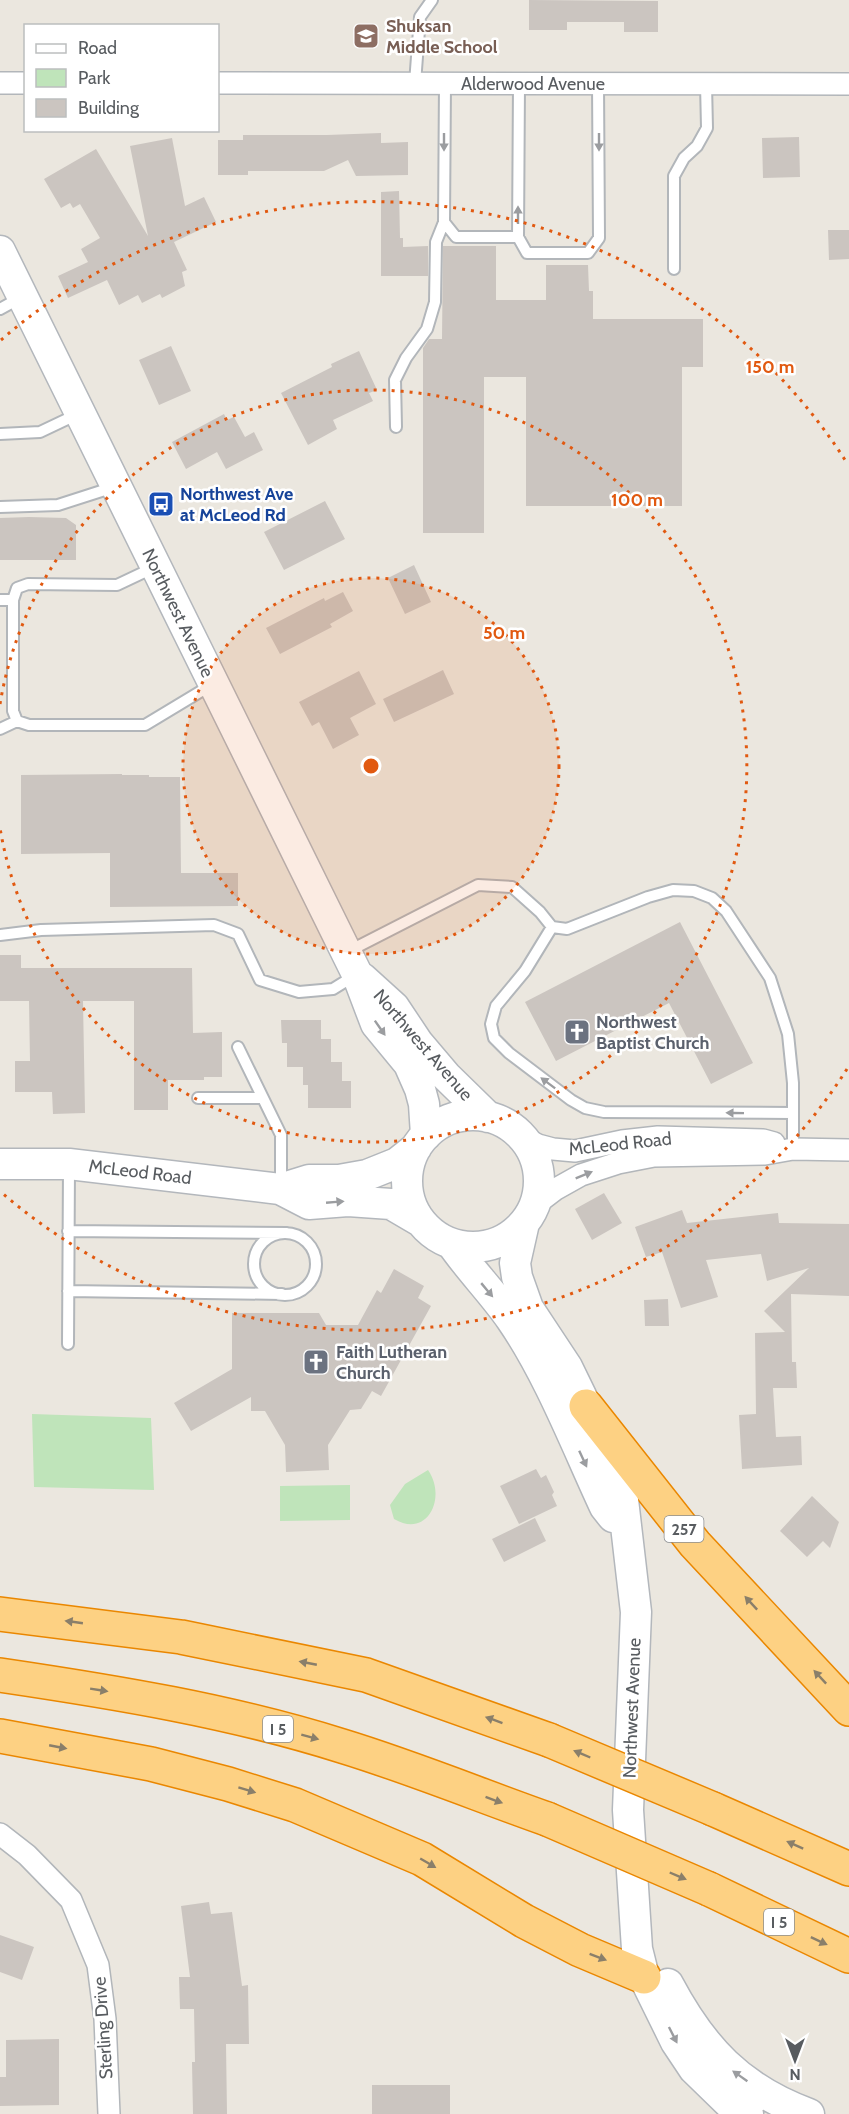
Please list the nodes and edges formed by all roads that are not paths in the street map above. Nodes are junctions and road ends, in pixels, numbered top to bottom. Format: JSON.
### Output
{"nodes":[{"id":1,"x":432,"y":0,"type":"edge"},
{"id":2,"x":0,"y":83,"type":"edge"},
{"id":3,"x":24,"y":83,"type":"edge"},
{"id":4,"x":219,"y":83,"type":"edge"},
{"id":5,"x":415,"y":84,"type":"junction"},
{"id":6,"x":445,"y":84,"type":"junction"},
{"id":7,"x":519,"y":84,"type":"junction"},
{"id":8,"x":598,"y":84,"type":"junction"},
{"id":9,"x":706,"y":84,"type":"junction"},
{"id":10,"x":849,"y":84,"type":"edge"},
{"id":11,"x":444,"y":222,"type":"junction"},
{"id":12,"x":518,"y":237,"type":"junction"},
{"id":13,"x":0,"y":251,"type":"edge"},
{"id":14,"x":674,"y":269,"type":"dead end"},
{"id":15,"x":11,"y":303,"type":"edge"},
{"id":16,"x":80,"y":413,"type":"junction"},
{"id":17,"x":396,"y":427,"type":"dead end"},
{"id":18,"x":0,"y":434,"type":"edge"},
{"id":19,"x":116,"y":486,"type":"junction"},
{"id":20,"x":0,"y":507,"type":"edge"},
{"id":21,"x":156,"y":567,"type":"junction"},
{"id":22,"x":0,"y":600,"type":"edge"},
{"id":23,"x":13,"y":600,"type":"junction"},
{"id":24,"x":214,"y":684,"type":"junction"},
{"id":25,"x":0,"y":718,"type":"edge"},
{"id":26,"x":17,"y":722,"type":"junction"},
{"id":27,"x":0,"y":729,"type":"edge"},
{"id":28,"x":552,"y":927,"type":"junction"},
{"id":29,"x":0,"y":935,"type":"edge"},
{"id":30,"x":352,"y":964,"type":"junction"},
{"id":31,"x":238,"y":1047,"type":"dead end"},
{"id":32,"x":198,"y":1098,"type":"dead end"},
{"id":33,"x":262,"y":1098,"type":"junction"},
{"id":34,"x":793,"y":1113,"type":"junction"},
{"id":35,"x":488,"y":1117,"type":"junction"},
{"id":36,"x":522,"y":1137,"type":"junction"},
{"id":37,"x":421,"y":1142,"type":"junction"},
{"id":38,"x":793,"y":1149,"type":"junction"},
{"id":39,"x":849,"y":1150,"type":"edge"},
{"id":40,"x":0,"y":1164,"type":"edge"},
{"id":41,"x":69,"y":1164,"type":"junction"},
{"id":42,"x":280,"y":1189,"type":"junction"},
{"id":43,"x":529,"y":1214,"type":"junction"},
{"id":44,"x":420,"y":1221,"type":"junction"},
{"id":45,"x":68,"y":1232,"type":"junction"},
{"id":46,"x":287,"y":1233,"type":"junction"},
{"id":47,"x":452,"y":1244,"type":"junction"},
{"id":48,"x":68,"y":1291,"type":"junction"},
{"id":49,"x":282,"y":1294,"type":"junction"},
{"id":50,"x":68,"y":1344,"type":"dead end"},
{"id":51,"x":586,"y":1406,"type":"junction"},
{"id":52,"x":627,"y":1537,"type":"junction"},
{"id":53,"x":0,"y":1614,"type":"edge"},
{"id":54,"x":0,"y":1675,"type":"edge"},
{"id":55,"x":849,"y":1709,"type":"edge"},
{"id":56,"x":0,"y":1736,"type":"edge"},
{"id":57,"x":0,"y":1834,"type":"edge"},
{"id":58,"x":849,"y":1869,"type":"edge"},
{"id":59,"x":631,"y":1880,"type":"junction"},
{"id":60,"x":849,"y":1956,"type":"edge"},
{"id":61,"x":644,"y":1977,"type":"junction"},
{"id":62,"x":109,"y":2114,"type":"edge"},
{"id":63,"x":748,"y":2114,"type":"edge"},
{"id":64,"x":809,"y":2114,"type":"edge"}],
"edges":[{"from":1,"to":5,"type":"lane"},
{"from":2,"to":3,"type":"street"},
{"from":4,"to":5,"type":"street","name":"Alderwood Avenue"},
{"from":5,"to":6,"type":"street","name":"Alderwood Avenue"},
{"from":6,"to":7,"type":"street","name":"Alderwood Avenue"},
{"from":6,"to":11,"type":"lane","one_way":true},
{"from":7,"to":8,"type":"street","name":"Alderwood Avenue"},
{"from":12,"to":7,"type":"lane","one_way":true},
{"from":8,"to":9,"type":"street","name":"Alderwood Avenue"},
{"from":8,"to":12,"type":"lane","one_way":true},
{"from":9,"to":10,"type":"street","name":"Alderwood Avenue"},
{"from":9,"to":14,"type":"lane"},
{"from":11,"to":12,"type":"lane"},
{"from":11,"to":17,"type":"lane"},
{"from":13,"to":15,"type":"main road","name":"Northwest Avenue"},
{"from":15,"to":16,"type":"main road","name":"Northwest Avenue"},
{"from":16,"to":18,"type":"lane"},
{"from":16,"to":19,"type":"main road","name":"Northwest Avenue"},
{"from":19,"to":20,"type":"lane"},
{"from":19,"to":21,"type":"main road","name":"Northwest Avenue"},
{"from":21,"to":23,"type":"lane"},
{"from":21,"to":24,"type":"main road","name":"Northwest Avenue"},
{"from":22,"to":23,"type":"lane"},
{"from":23,"to":26,"type":"lane"},
{"from":24,"to":26,"type":"lane"},
{"from":24,"to":30,"type":"main road","name":"Northwest Avenue"},
{"from":25,"to":26,"type":"lane"},
{"from":26,"to":27,"type":"lane"},
{"from":28,"to":30,"type":"lane"},
{"from":28,"to":34,"type":"lane"},
{"from":34,"to":28,"type":"lane","one_way":true},
{"from":29,"to":30,"type":"lane"},
{"from":30,"to":35,"type":"main road","name":"Northwest Avenue"},
{"from":30,"to":37,"type":"main road","name":"Northwest Avenue","one_way":true},
{"from":31,"to":33,"type":"lane"},
{"from":32,"to":33,"type":"lane"},
{"from":33,"to":42,"type":"lane"},
{"from":34,"to":38,"type":"lane"},
{"from":35,"to":36,"type":"main road"},
{"from":35,"to":37,"type":"main road"},
{"from":36,"to":38,"type":"street","name":"McLeod Road"},
{"from":36,"to":43,"type":"main road"},
{"from":37,"to":42,"type":"main road","name":"McLeod Road"},
{"from":37,"to":44,"type":"main road"},
{"from":38,"to":39,"type":"street","name":"McLeod Road"},
{"from":43,"to":38,"type":"street","name":"McLeod Road","one_way":true},
{"from":40,"to":41,"type":"main road","name":"McLeod Road"},
{"from":41,"to":42,"type":"main road","name":"McLeod Road"},
{"from":41,"to":45,"type":"lane"},
{"from":42,"to":44,"type":"main road","name":"McLeod Road","one_way":true},
{"from":43,"to":47,"type":"main road"},
{"from":43,"to":51,"type":"main road","name":"Northwest Avenue"},
{"from":44,"to":47,"type":"main road"},
{"from":45,"to":46,"type":"lane"},
{"from":45,"to":48,"type":"lane"},
{"from":46,"to":49,"type":"lane"},
{"from":46,"to":49,"type":"lane"},
{"from":47,"to":52,"type":"main road","name":"Northwest Avenue","one_way":true},
{"from":48,"to":49,"type":"lane"},
{"from":48,"to":50,"type":"lane"},
{"from":51,"to":52,"type":"main road","name":"Northwest Avenue"},
{"from":55,"to":51,"type":"highway","number":"257","one_way":true},
{"from":52,"to":59,"type":"main road","name":"Northwest Avenue"},
{"from":58,"to":53,"type":"highway","one_way":true,"bridge":true},
{"from":54,"to":60,"type":"highway","number":"I 5","one_way":true,"bridge":true},
{"from":56,"to":61,"type":"highway","one_way":true},
{"from":57,"to":62,"type":"street","name":"Sterling Drive"},
{"from":59,"to":61,"type":"main road","name":"Northwest Avenue"},
{"from":64,"to":59,"type":"main road","name":"Northwest Avenue","one_way":true},
{"from":61,"to":63,"type":"main road","name":"Northwest Avenue","one_way":true}]}
